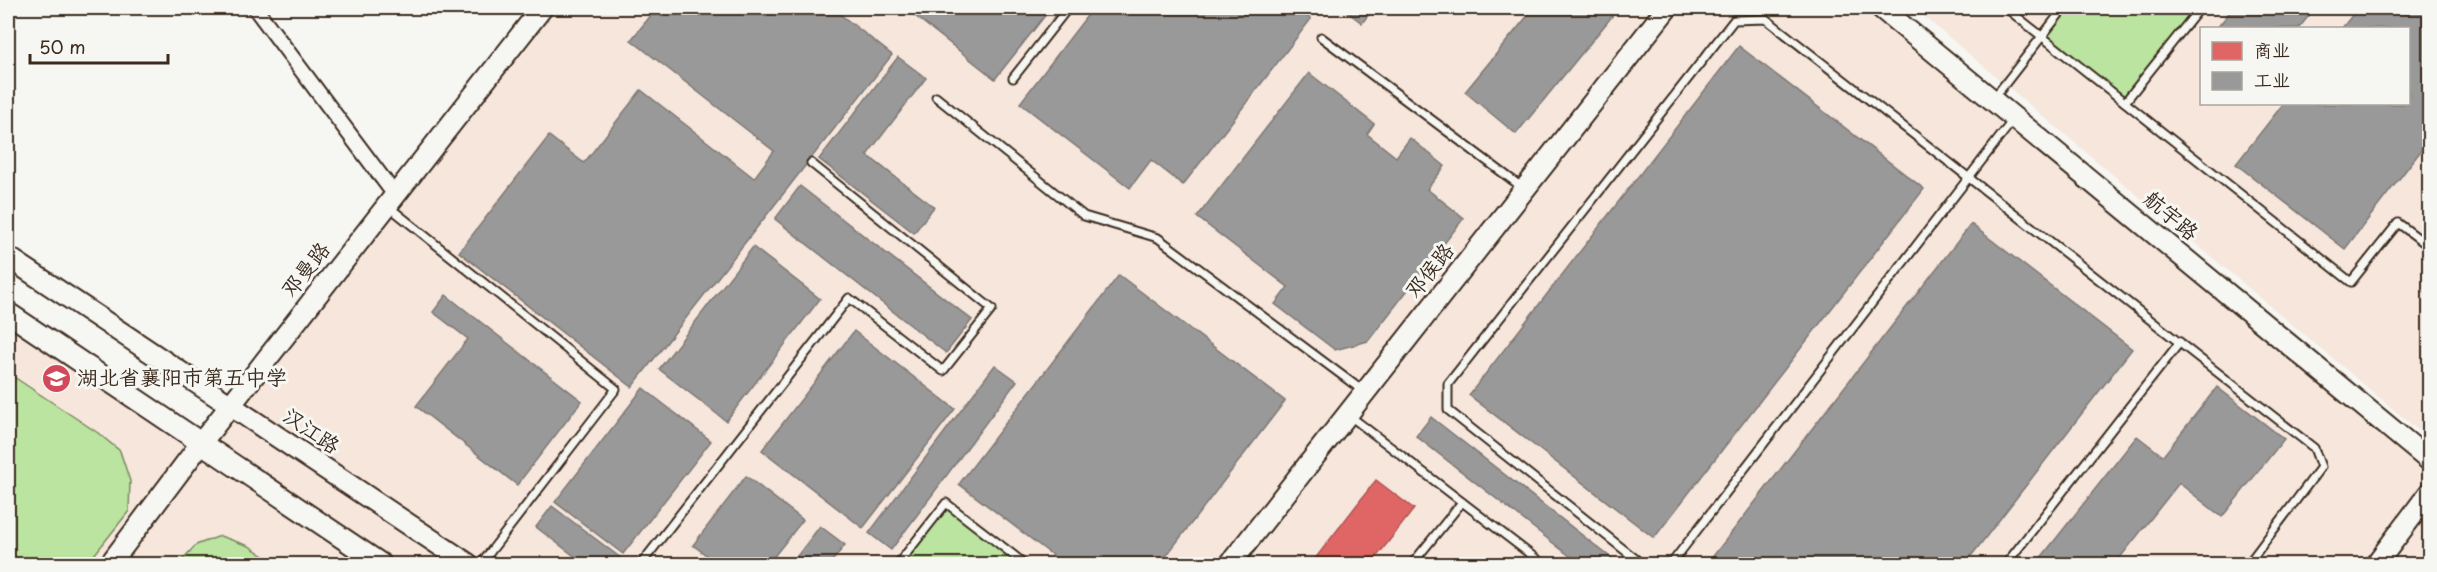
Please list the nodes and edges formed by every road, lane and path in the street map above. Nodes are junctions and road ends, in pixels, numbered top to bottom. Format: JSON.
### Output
{"nodes":[{"id":1,"x":255,"y":8,"type":"edge"},
{"id":2,"x":542,"y":8,"type":"edge"},
{"id":3,"x":1068,"y":8,"type":"edge"},
{"id":4,"x":1667,"y":8,"type":"edge"},
{"id":5,"x":1881,"y":8,"type":"edge"},
{"id":6,"x":2006,"y":8,"type":"edge"},
{"id":7,"x":2064,"y":8,"type":"edge"},
{"id":8,"x":2200,"y":8,"type":"edge"},
{"id":9,"x":2042,"y":36,"type":"junction"},
{"id":10,"x":1321,"y":37,"type":"dead end"},
{"id":11,"x":1013,"y":78,"type":"dead end"},
{"id":12,"x":936,"y":97,"type":"dead end"},
{"id":13,"x":1992,"y":100,"type":"junction"},
{"id":14,"x":2125,"y":102,"type":"junction"},
{"id":15,"x":2015,"y":118,"type":"junction"},
{"id":16,"x":811,"y":163,"type":"dead end"},
{"id":17,"x":1968,"y":177,"type":"junction"},
{"id":18,"x":1525,"y":189,"type":"junction"},
{"id":19,"x":391,"y":200,"type":"junction"},
{"id":20,"x":2430,"y":247,"type":"edge"},
{"id":21,"x":8,"y":257,"type":"edge"},
{"id":22,"x":8,"y":313,"type":"edge"},
{"id":23,"x":2180,"y":342,"type":"junction"},
{"id":24,"x":1365,"y":393,"type":"junction"},
{"id":25,"x":230,"y":406,"type":"junction"},
{"id":26,"x":1348,"y":414,"type":"junction"},
{"id":27,"x":201,"y":443,"type":"junction"},
{"id":28,"x":2430,"y":461,"type":"edge"},
{"id":29,"x":2430,"y":492,"type":"edge"},
{"id":30,"x":1462,"y":502,"type":"junction"},
{"id":31,"x":110,"y":564,"type":"edge"},
{"id":32,"x":381,"y":564,"type":"edge"},
{"id":33,"x":468,"y":564,"type":"edge"},
{"id":34,"x":481,"y":564,"type":"edge"},
{"id":35,"x":641,"y":564,"type":"edge"},
{"id":36,"x":898,"y":564,"type":"edge"},
{"id":37,"x":1024,"y":564,"type":"edge"},
{"id":38,"x":1230,"y":564,"type":"edge"},
{"id":39,"x":1412,"y":564,"type":"edge"},
{"id":40,"x":1543,"y":564,"type":"edge"},
{"id":41,"x":1642,"y":564,"type":"edge"},
{"id":42,"x":1671,"y":564,"type":"edge"},
{"id":43,"x":2007,"y":564,"type":"edge"},
{"id":44,"x":2248,"y":564,"type":"edge"},
{"id":45,"x":2376,"y":564,"type":"edge"}],
"edges":[{"from":1,"to":19,"type":"street"},
{"from":2,"to":19,"type":"street","name":"邓曼路"},
{"from":3,"to":11,"type":"lane"},
{"from":4,"to":18,"type":"street","name":"邓侯路"},
{"from":5,"to":13,"type":"street","name":"航宇路"},
{"from":6,"to":9,"type":"lane"},
{"from":7,"to":9,"type":"lane"},
{"from":8,"to":14,"type":"lane"},
{"from":9,"to":13,"type":"lane"},
{"from":9,"to":14,"type":"lane"},
{"from":10,"to":18,"type":"lane"},
{"from":12,"to":24,"type":"lane"},
{"from":13,"to":15,"type":"street","name":"航宇路"},
{"from":14,"to":20,"type":"lane"},
{"from":15,"to":17,"type":"lane"},
{"from":15,"to":28,"type":"street","name":"航宇路"},
{"from":16,"to":35,"type":"lane"},
{"from":17,"to":23,"type":"lane"},
{"from":17,"to":41,"type":"lane"},
{"from":17,"to":42,"type":"lane"},
{"from":18,"to":24,"type":"street","name":"邓侯路"},
{"from":19,"to":25,"type":"street","name":"邓曼路"},
{"from":19,"to":34,"type":"lane"},
{"from":21,"to":25,"type":"street","name":"汉江路"},
{"from":22,"to":27,"type":"street"},
{"from":23,"to":43,"type":"lane"},
{"from":23,"to":44,"type":"lane"},
{"from":24,"to":26,"type":"street","name":"邓侯路"},
{"from":25,"to":27,"type":"street","name":"邓曼路"},
{"from":25,"to":33,"type":"street","name":"汉江路"},
{"from":26,"to":30,"type":"lane"},
{"from":26,"to":38,"type":"street","name":"邓侯路"},
{"from":27,"to":31,"type":"street","name":"邓曼路"},
{"from":27,"to":32,"type":"street"},
{"from":29,"to":45,"type":"street"},
{"from":30,"to":39,"type":"lane"},
{"from":30,"to":40,"type":"lane"},
{"from":36,"to":37,"type":"lane"}]}
